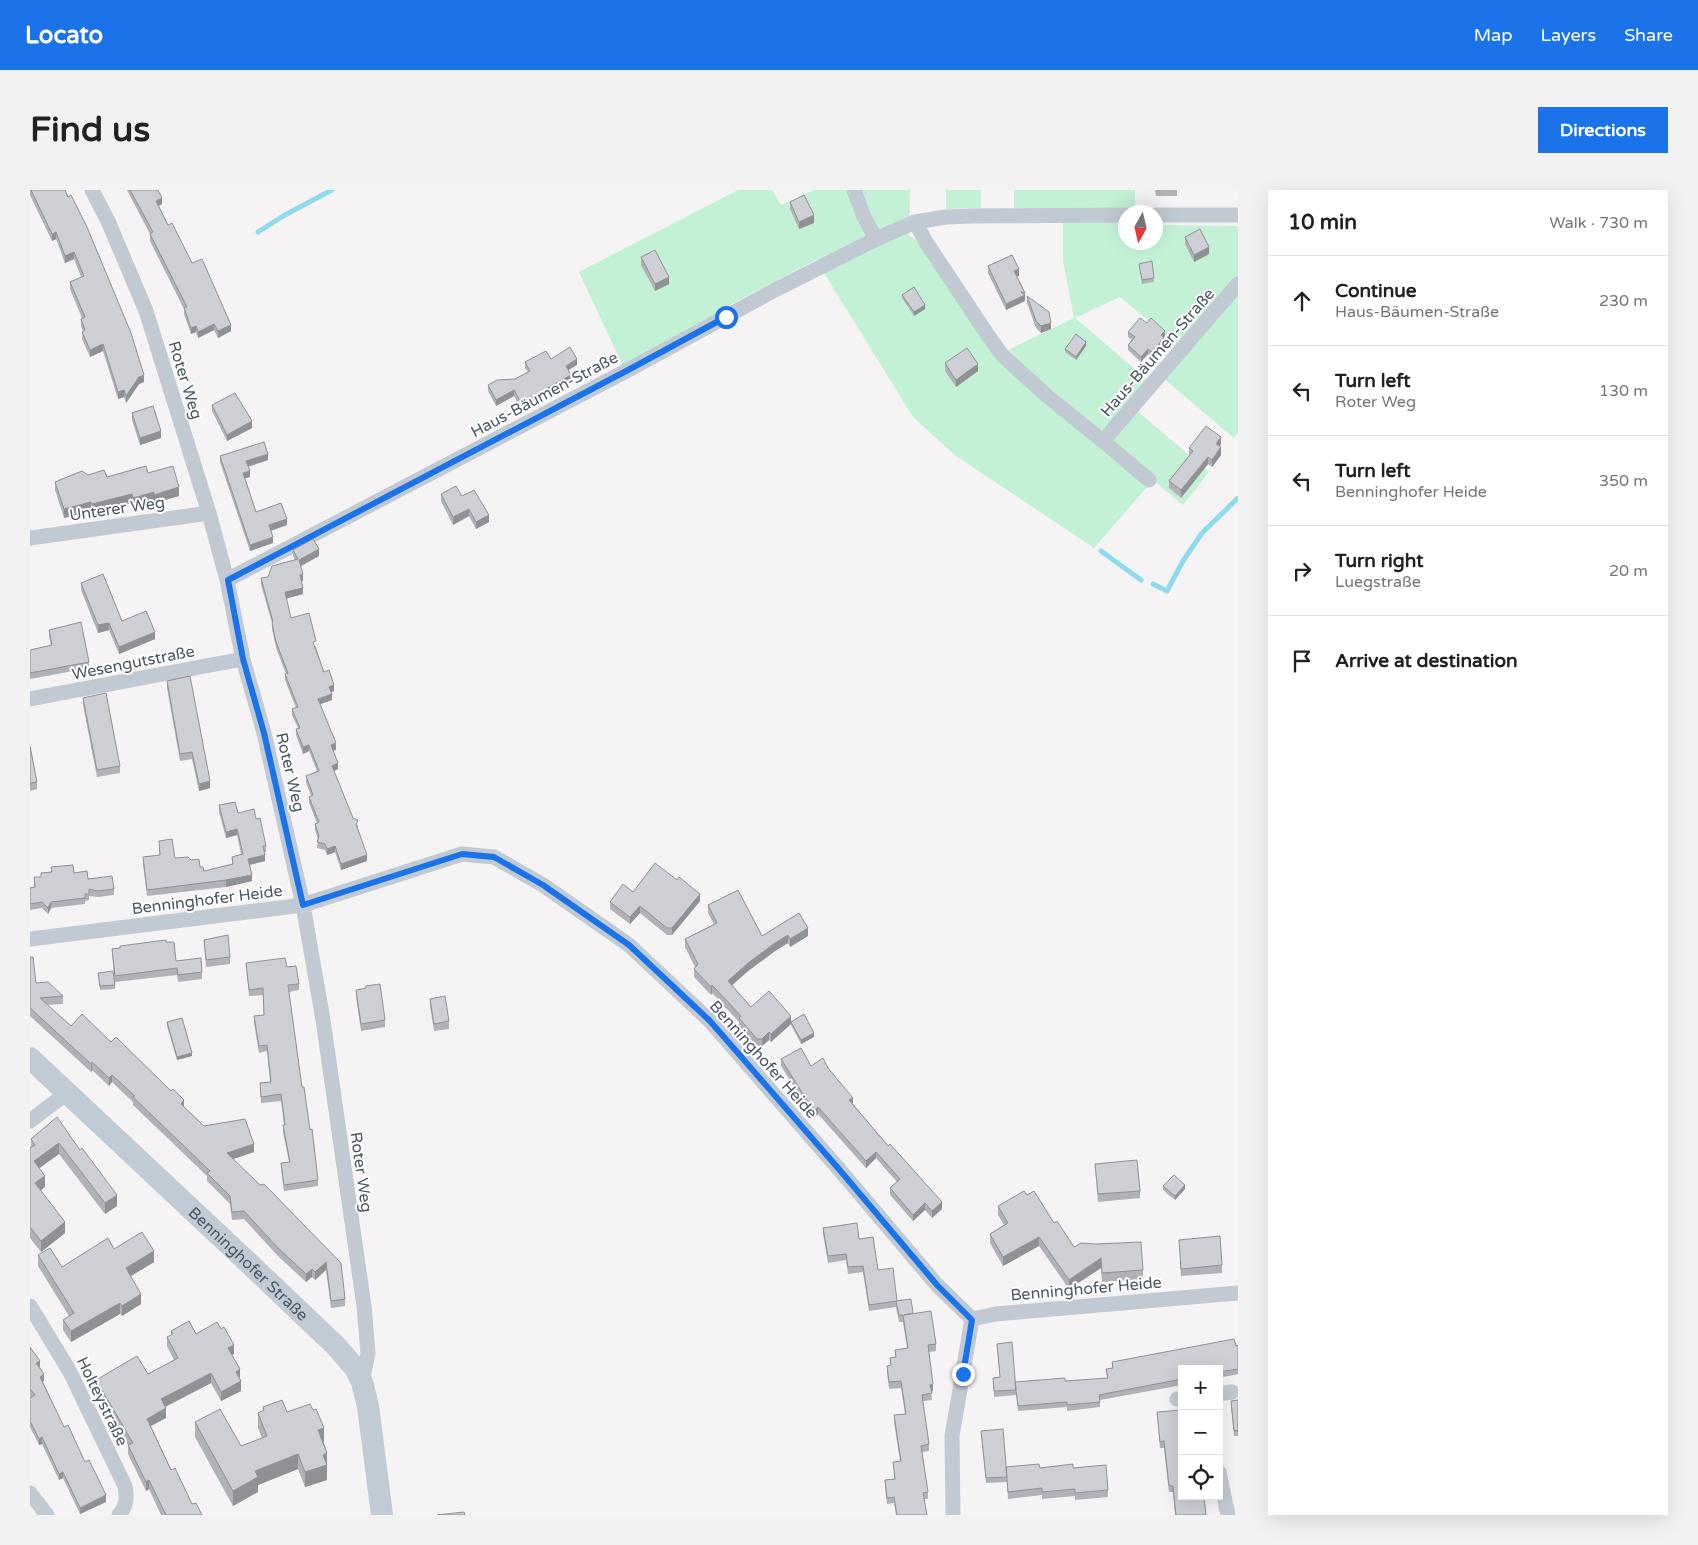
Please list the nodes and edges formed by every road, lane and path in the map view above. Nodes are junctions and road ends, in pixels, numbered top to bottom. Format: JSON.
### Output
{"nodes":[{"id":1,"x":92,"y":190,"type":"edge"},
{"id":2,"x":854,"y":190,"type":"edge"},
{"id":3,"x":1163,"y":215,"type":"edge"},
{"id":4,"x":1238,"y":215,"type":"edge"},
{"id":5,"x":1118,"y":216,"type":"edge"},
{"id":6,"x":915,"y":222,"type":"junction"},
{"id":7,"x":876,"y":239,"type":"junction"},
{"id":8,"x":1238,"y":284,"type":"edge"},
{"id":9,"x":1103,"y":441,"type":"junction"},
{"id":10,"x":1150,"y":480,"type":"dead end"},
{"id":11,"x":209,"y":512,"type":"junction"},
{"id":12,"x":30,"y":538,"type":"edge"},
{"id":13,"x":228,"y":580,"type":"junction"},
{"id":14,"x":243,"y":659,"type":"junction"},
{"id":15,"x":30,"y":699,"type":"edge"},
{"id":16,"x":303,"y":905,"type":"junction"},
{"id":17,"x":30,"y":939,"type":"edge"},
{"id":18,"x":30,"y":1058,"type":"edge"},
{"id":19,"x":67,"y":1092,"type":"junction"},
{"id":20,"x":30,"y":1121,"type":"edge"},
{"id":21,"x":1238,"y":1293,"type":"edge"},
{"id":22,"x":30,"y":1306,"type":"edge"},
{"id":23,"x":972,"y":1320,"type":"junction"},
{"id":24,"x":362,"y":1382,"type":"junction"},
{"id":25,"x":1223,"y":1491,"type":"edge"},
{"id":26,"x":30,"y":1493,"type":"edge"},
{"id":27,"x":47,"y":1515,"type":"edge"},
{"id":28,"x":119,"y":1515,"type":"edge"},
{"id":29,"x":382,"y":1515,"type":"edge"},
{"id":30,"x":953,"y":1515,"type":"edge"},
{"id":31,"x":1228,"y":1515,"type":"edge"}],
"edges":[{"from":1,"to":11,"type":"street","name":"Roter Weg"},
{"from":2,"to":7,"type":"street"},
{"from":3,"to":4,"type":"street"},
{"from":5,"to":6,"type":"street","name":"Haus-Bäumen-Straße"},
{"from":6,"to":7,"type":"street","name":"Haus-Bäumen-Straße"},
{"from":6,"to":9,"type":"street","name":"Haus-Bäumen-Straße"},
{"from":7,"to":13,"type":"street","name":"Haus-Bäumen-Straße"},
{"from":8,"to":9,"type":"street","name":"Haus-Bäumen-Straße"},
{"from":9,"to":10,"type":"street","name":"Haus-Bäumen-Straße"},
{"from":11,"to":12,"type":"street","name":"Unterer Weg"},
{"from":11,"to":13,"type":"street","name":"Roter Weg"},
{"from":13,"to":14,"type":"street","name":"Roter Weg"},
{"from":14,"to":15,"type":"street","name":"Wesengutstraße"},
{"from":14,"to":16,"type":"street","name":"Roter Weg"},
{"from":16,"to":17,"type":"street","name":"Benninghofer Heide"},
{"from":16,"to":23,"type":"street","name":"Benninghofer Heide"},
{"from":16,"to":24,"type":"street","name":"Roter Weg"},
{"from":18,"to":19,"type":"main road","name":"Benninghofer Straße"},
{"from":19,"to":20,"type":"street"},
{"from":19,"to":24,"type":"main road","name":"Benninghofer Straße"},
{"from":21,"to":23,"type":"street","name":"Benninghofer Heide"},
{"from":22,"to":28,"type":"street","name":"Holteystraße"},
{"from":23,"to":30,"type":"street"},
{"from":24,"to":29,"type":"main road","name":"Benninghofer Straße"},
{"from":25,"to":31,"type":"street"},
{"from":26,"to":27,"type":"street"}]}
